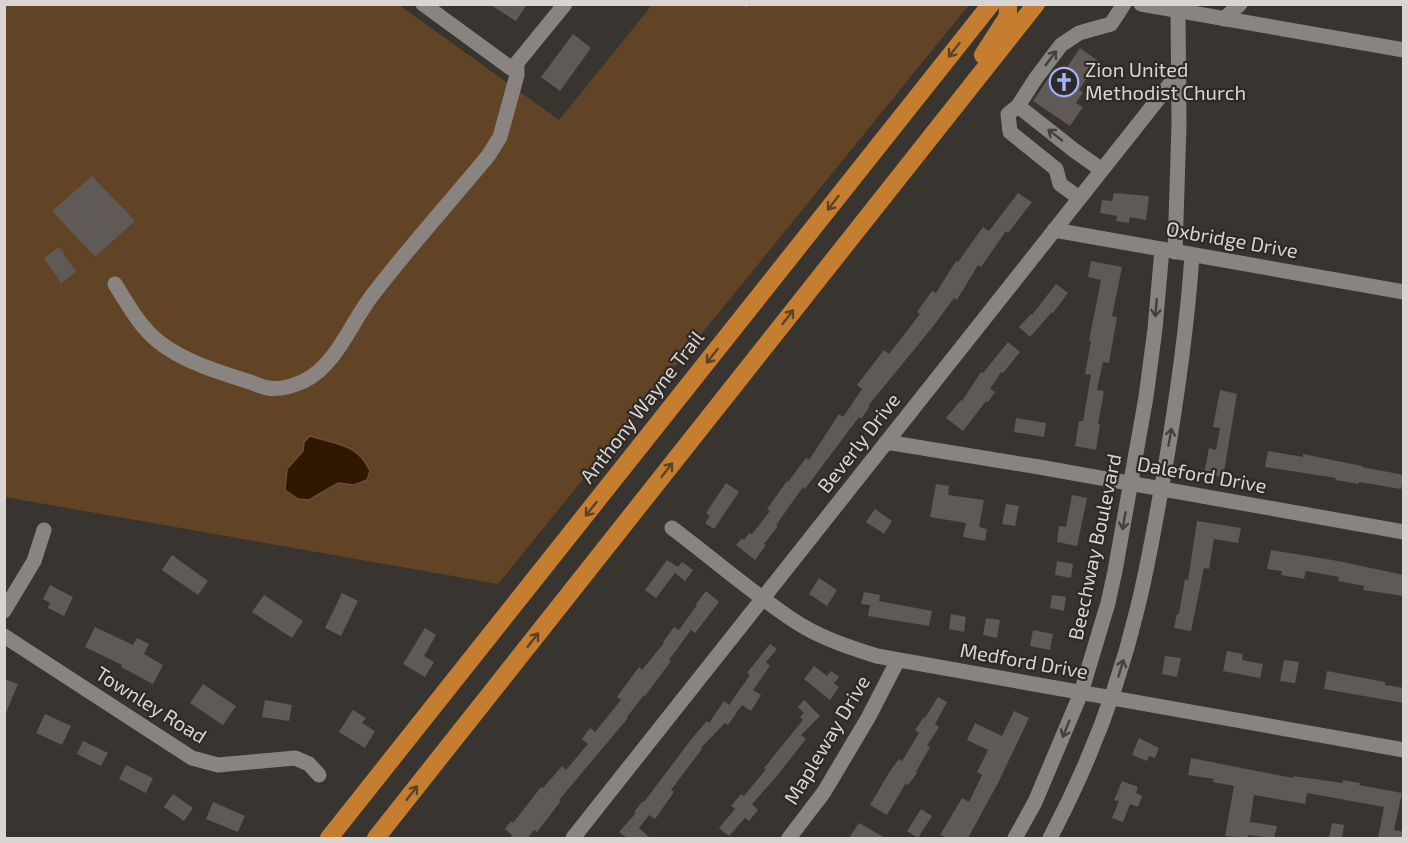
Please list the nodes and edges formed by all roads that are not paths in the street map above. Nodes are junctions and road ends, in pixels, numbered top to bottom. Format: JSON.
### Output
{"nodes":[{"id":1,"x":423,"y":4,"type":"edge"},
{"id":2,"x":565,"y":4,"type":"edge"},
{"id":3,"x":991,"y":4,"type":"edge"},
{"id":4,"x":1008,"y":4,"type":"edge"},
{"id":5,"x":1036,"y":4,"type":"edge"},
{"id":6,"x":1124,"y":4,"type":"edge"},
{"id":7,"x":1141,"y":4,"type":"edge"},
{"id":8,"x":1240,"y":4,"type":"edge"},
{"id":9,"x":1178,"y":11,"type":"junction"},
{"id":10,"x":1224,"y":19,"type":"junction"},
{"id":11,"x":1404,"y":50,"type":"edge"},
{"id":12,"x":515,"y":66,"type":"junction"},
{"id":13,"x":1178,"y":74,"type":"junction"},
{"id":14,"x":1018,"y":106,"type":"junction"},
{"id":15,"x":932,"y":135,"type":"junction"},
{"id":16,"x":1102,"y":170,"type":"junction"},
{"id":17,"x":1079,"y":198,"type":"junction"},
{"id":18,"x":1054,"y":231,"type":"junction"},
{"id":19,"x":1168,"y":250,"type":"junction"},
{"id":20,"x":1192,"y":255,"type":"junction"},
{"id":21,"x":115,"y":284,"type":"dead end"},
{"id":22,"x":1404,"y":292,"type":"edge"},
{"id":23,"x":886,"y":442,"type":"junction"},
{"id":24,"x":1131,"y":483,"type":"junction"},
{"id":25,"x":1161,"y":489,"type":"junction"},
{"id":26,"x":672,"y":528,"type":"dead end"},
{"id":27,"x":44,"y":530,"type":"dead end"},
{"id":28,"x":1404,"y":532,"type":"edge"},
{"id":29,"x":763,"y":598,"type":"junction"},
{"id":30,"x":4,"y":612,"type":"edge"},
{"id":31,"x":4,"y":636,"type":"edge"},
{"id":32,"x":898,"y":660,"type":"junction"},
{"id":33,"x":1081,"y":693,"type":"junction"},
{"id":34,"x":1111,"y":698,"type":"junction"},
{"id":35,"x":1404,"y":750,"type":"edge"},
{"id":36,"x":320,"y":775,"type":"dead end"},
{"id":37,"x":329,"y":838,"type":"edge"},
{"id":38,"x":376,"y":838,"type":"edge"},
{"id":39,"x":573,"y":838,"type":"edge"},
{"id":40,"x":789,"y":838,"type":"edge"},
{"id":41,"x":1015,"y":838,"type":"edge"},
{"id":42,"x":1050,"y":838,"type":"edge"}],
"edges":[{"from":1,"to":12,"type":"street"},
{"from":2,"to":12,"type":"street"},
{"from":3,"to":37,"type":"highway","name":"Anthony Wayne Trail","one_way":true},
{"from":4,"to":15,"type":"highway"},
{"from":5,"to":15,"type":"highway"},
{"from":14,"to":6,"type":"street","one_way":true},
{"from":7,"to":9,"type":"street"},
{"from":8,"to":10,"type":"street"},
{"from":9,"to":10,"type":"street"},
{"from":9,"to":13,"type":"street","name":"Beechway Boulevard"},
{"from":10,"to":11,"type":"street"},
{"from":12,"to":21,"type":"street"},
{"from":13,"to":16,"type":"street","name":"Beverly Drive"},
{"from":13,"to":19,"type":"street","name":"Beechway Boulevard"},
{"from":16,"to":14,"type":"street","one_way":true},
{"from":14,"to":17,"type":"street"},
{"from":38,"to":15,"type":"highway","one_way":true},
{"from":16,"to":17,"type":"street","name":"Beverly Drive"},
{"from":17,"to":18,"type":"street","name":"Beverly Drive"},
{"from":18,"to":19,"type":"street","name":"Oxbridge Drive"},
{"from":18,"to":23,"type":"street","name":"Beverly Drive"},
{"from":19,"to":20,"type":"street","name":"Oxbridge Drive"},
{"from":19,"to":24,"type":"street","name":"Beechway Boulevard","one_way":true},
{"from":20,"to":22,"type":"street","name":"Oxbridge Drive"},
{"from":25,"to":20,"type":"street","one_way":true},
{"from":23,"to":24,"type":"street","name":"Daleford Drive"},
{"from":23,"to":29,"type":"street","name":"Beverly Drive"},
{"from":24,"to":25,"type":"street","name":"Daleford Drive"},
{"from":24,"to":33,"type":"street","name":"Beechway Boulevard","one_way":true},
{"from":25,"to":28,"type":"street","name":"Daleford Drive"},
{"from":34,"to":25,"type":"street","one_way":true},
{"from":26,"to":29,"type":"street","name":"Medford Drive"},
{"from":27,"to":30,"type":"street"},
{"from":29,"to":32,"type":"street","name":"Medford Drive"},
{"from":29,"to":39,"type":"street","name":"Beverly Drive"},
{"from":31,"to":36,"type":"street","name":"Townley Road"},
{"from":32,"to":33,"type":"street","name":"Medford Drive"},
{"from":32,"to":40,"type":"street","name":"Mapleway Drive"},
{"from":33,"to":34,"type":"street","name":"Medford Drive"},
{"from":33,"to":41,"type":"street","name":"Beechway Boulevard","one_way":true},
{"from":34,"to":35,"type":"street","name":"Medford Drive"},
{"from":34,"to":42,"type":"street"}]}
